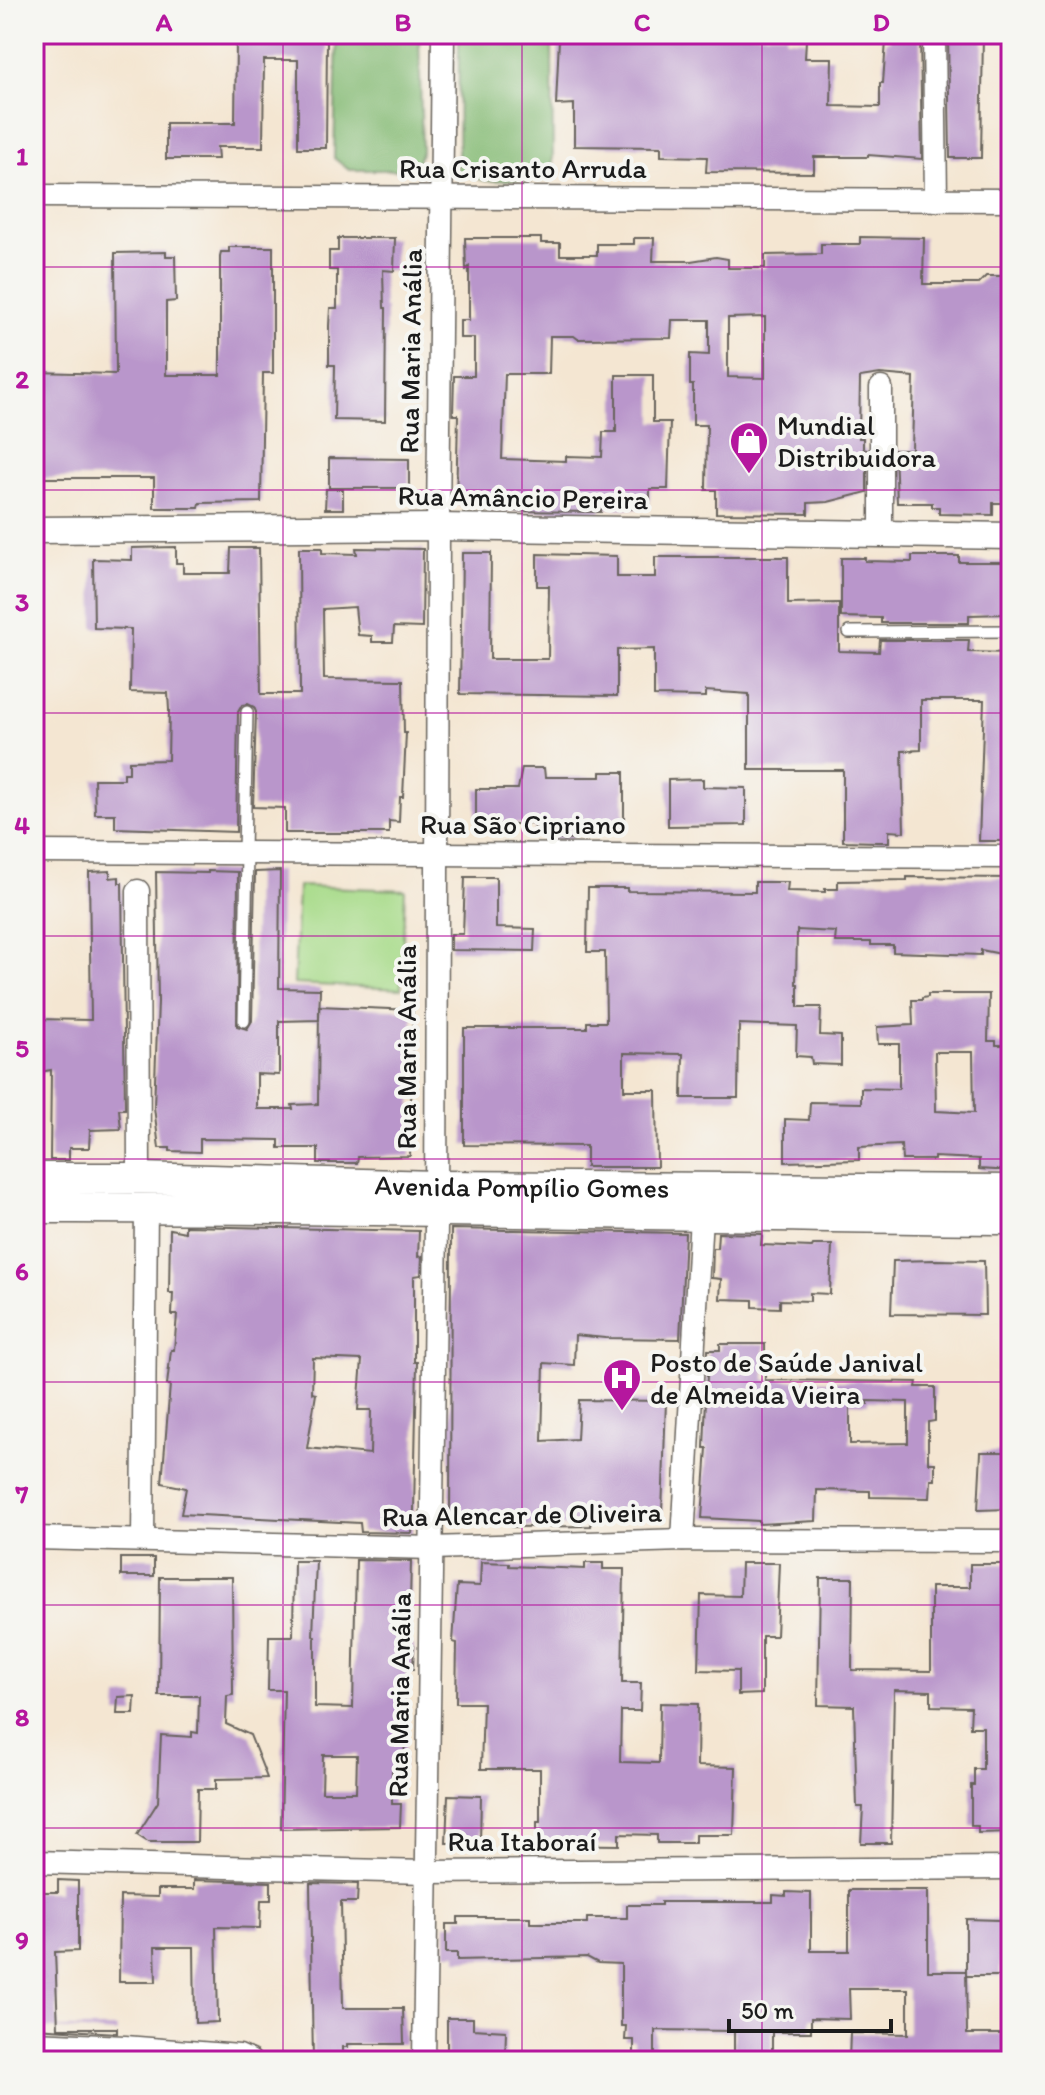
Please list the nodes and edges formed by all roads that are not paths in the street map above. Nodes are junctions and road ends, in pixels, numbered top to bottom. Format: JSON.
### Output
{"nodes":[{"id":1,"x":443,"y":34,"type":"edge"},
{"id":2,"x":934,"y":34,"type":"edge"},
{"id":3,"x":34,"y":196,"type":"edge"},
{"id":4,"x":442,"y":197,"type":"junction"},
{"id":5,"x":936,"y":200,"type":"junction"},
{"id":6,"x":1011,"y":200,"type":"edge"},
{"id":7,"x":881,"y":388,"type":"dead end"},
{"id":8,"x":438,"y":527,"type":"junction"},
{"id":9,"x":34,"y":530,"type":"edge"},
{"id":10,"x":881,"y":534,"type":"junction"},
{"id":11,"x":1011,"y":536,"type":"edge"},
{"id":12,"x":1011,"y":631,"type":"edge"},
{"id":13,"x":849,"y":632,"type":"dead end"},
{"id":14,"x":247,"y":712,"type":"dead end"},
{"id":15,"x":34,"y":852,"type":"edge"},
{"id":16,"x":245,"y":852,"type":"junction"},
{"id":17,"x":437,"y":853,"type":"junction"},
{"id":18,"x":1011,"y":857,"type":"edge"},
{"id":19,"x":138,"y":891,"type":"dead end"},
{"id":20,"x":244,"y":1021,"type":"dead end"},
{"id":21,"x":34,"y":1178,"type":"edge"},
{"id":22,"x":139,"y":1178,"type":"junction"},
{"id":23,"x":1011,"y":1190,"type":"edge"},
{"id":24,"x":436,"y":1198,"type":"junction"},
{"id":25,"x":34,"y":1208,"type":"edge"},
{"id":26,"x":146,"y":1208,"type":"junction"},
{"id":27,"x":701,"y":1216,"type":"junction"},
{"id":28,"x":1011,"y":1219,"type":"edge"},
{"id":29,"x":34,"y":1538,"type":"edge"},
{"id":30,"x":143,"y":1540,"type":"junction"},
{"id":31,"x":683,"y":1540,"type":"junction"},
{"id":32,"x":1011,"y":1541,"type":"edge"},
{"id":33,"x":432,"y":1548,"type":"junction"},
{"id":34,"x":34,"y":1862,"type":"edge"},
{"id":35,"x":1011,"y":1868,"type":"edge"},
{"id":36,"x":426,"y":1872,"type":"junction"},
{"id":37,"x":34,"y":2043,"type":"edge"},
{"id":38,"x":250,"y":2061,"type":"edge"},
{"id":39,"x":424,"y":2061,"type":"edge"}],
"edges":[{"from":1,"to":4,"type":"street","name":"Rua Maria Anália"},
{"from":2,"to":5,"type":"street"},
{"from":3,"to":4,"type":"street","name":"Rua Crisanto Arruda"},
{"from":4,"to":5,"type":"street","name":"Rua Crisanto Arruda"},
{"from":4,"to":8,"type":"street","name":"Rua Maria Anália"},
{"from":5,"to":6,"type":"street","name":"Rua Crisanto Arruda"},
{"from":7,"to":10,"type":"street"},
{"from":8,"to":9,"type":"street","name":"Rua Amâncio Pereira"},
{"from":8,"to":10,"type":"street","name":"Rua Amâncio Pereira"},
{"from":8,"to":17,"type":"street","name":"Rua Maria Anália"},
{"from":10,"to":11,"type":"street","name":"Rua Amâncio Pereira"},
{"from":12,"to":13,"type":"lane"},
{"from":14,"to":16,"type":"lane"},
{"from":15,"to":16,"type":"street","name":"Rua São Cipriano"},
{"from":16,"to":17,"type":"street","name":"Rua São Cipriano"},
{"from":16,"to":20,"type":"lane"},
{"from":17,"to":18,"type":"street","name":"Rua São Cipriano"},
{"from":17,"to":24,"type":"street","name":"Rua Maria Anália"},
{"from":19,"to":22,"type":"street"},
{"from":21,"to":22,"type":"main road","name":"Avenida Pompílio Gomes"},
{"from":22,"to":24,"type":"main road","name":"Avenida Pompílio Gomes"},
{"from":23,"to":24,"type":"main road","name":"Avenida Pompílio Gomes"},
{"from":24,"to":26,"type":"main road","name":"Avenida Pompílio Gomes"},
{"from":24,"to":27,"type":"main road","name":"Avenida Pompílio Gomes"},
{"from":24,"to":33,"type":"street","name":"Rua Maria Anália"},
{"from":25,"to":26,"type":"main road","name":"Avenida Pompílio Gomes"},
{"from":26,"to":30,"type":"street"},
{"from":27,"to":28,"type":"main road","name":"Avenida Pompílio Gomes"},
{"from":27,"to":31,"type":"street"},
{"from":29,"to":30,"type":"street","name":"Rua Alencar de Oliveira"},
{"from":30,"to":33,"type":"street","name":"Rua Alencar de Oliveira"},
{"from":31,"to":32,"type":"street","name":"Rua Alencar de Oliveira"},
{"from":31,"to":33,"type":"street","name":"Rua Alencar de Oliveira"},
{"from":33,"to":36,"type":"street","name":"Rua Maria Anália"},
{"from":34,"to":36,"type":"street","name":"Rua Itaboraí"},
{"from":35,"to":36,"type":"street","name":"Rua Itaboraí"},
{"from":36,"to":39,"type":"street","name":"Rua Maria Anália"},
{"from":37,"to":38,"type":"street"}]}
